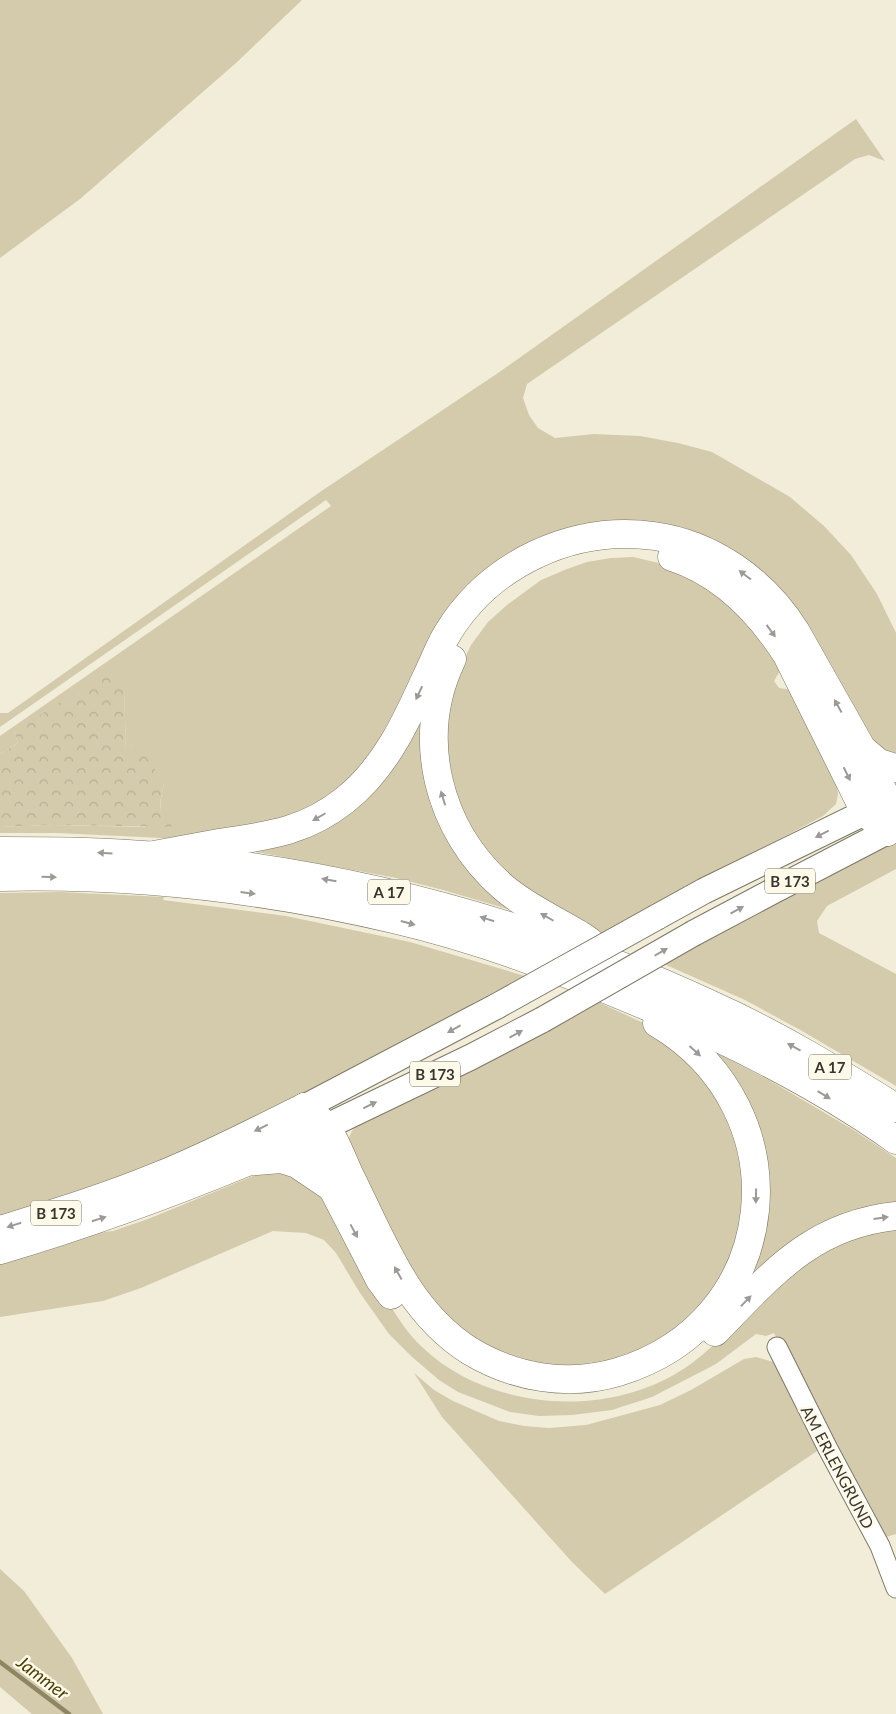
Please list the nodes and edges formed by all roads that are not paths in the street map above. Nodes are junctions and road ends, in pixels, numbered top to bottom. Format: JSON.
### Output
{"nodes":[{"id":1,"x":862,"y":749,"type":"junction"},
{"id":2,"x":896,"y":768,"type":"edge"},
{"id":3,"x":883,"y":803,"type":"edge"},
{"id":4,"x":892,"y":829,"type":"edge"},
{"id":5,"x":0,"y":851,"type":"edge"},
{"id":6,"x":154,"y":855,"type":"junction"},
{"id":7,"x":0,"y":877,"type":"edge"},
{"id":8,"x":615,"y":964,"type":"junction"},
{"id":9,"x":630,"y":999,"type":"junction"},
{"id":10,"x":305,"y":1107,"type":"junction"},
{"id":11,"x":896,"y":1108,"type":"edge"},
{"id":12,"x":316,"y":1132,"type":"junction"},
{"id":13,"x":896,"y":1140,"type":"edge"},
{"id":14,"x":250,"y":1161,"type":"junction"},
{"id":15,"x":332,"y":1187,"type":"junction"},
{"id":16,"x":896,"y":1216,"type":"edge"},
{"id":17,"x":0,"y":1230,"type":"edge"},
{"id":18,"x":0,"y":1250,"type":"edge"},
{"id":19,"x":777,"y":1347,"type":"dead end"},
{"id":20,"x":896,"y":1588,"type":"edge"}],
"edges":[{"from":1,"to":2,"type":"highway"},
{"from":1,"to":3,"type":"highway"},
{"from":1,"to":6,"type":"highway","one_way":true},
{"from":3,"to":4,"type":"highway"},
{"from":8,"to":3,"type":"highway","one_way":true},
{"from":3,"to":10,"type":"main road","number":"B 173","one_way":true,"bridge":true},
{"from":12,"to":4,"type":"main road","number":"B 173","one_way":true,"bridge":true},
{"from":6,"to":5,"type":"highway","number":"A 17","one_way":true},
{"from":8,"to":6,"type":"highway","number":"A 17","one_way":true},
{"from":7,"to":9,"type":"highway","number":"A 17","one_way":true},
{"from":11,"to":8,"type":"highway","number":"A 17","one_way":true},
{"from":9,"to":12,"type":"highway","one_way":true},
{"from":9,"to":13,"type":"highway","number":"A 17","one_way":true},
{"from":10,"to":12,"type":"highway"},
{"from":10,"to":17,"type":"highway","number":"B 173","one_way":true},
{"from":12,"to":14,"type":"highway","number":"B 173"},
{"from":12,"to":15,"type":"highway"},
{"from":14,"to":15,"type":"highway"},
{"from":18,"to":14,"type":"highway","number":"B 173","one_way":true},
{"from":15,"to":16,"type":"highway","one_way":true},
{"from":19,"to":20,"type":"street","name":"AM ERLENGRUND"}]}
